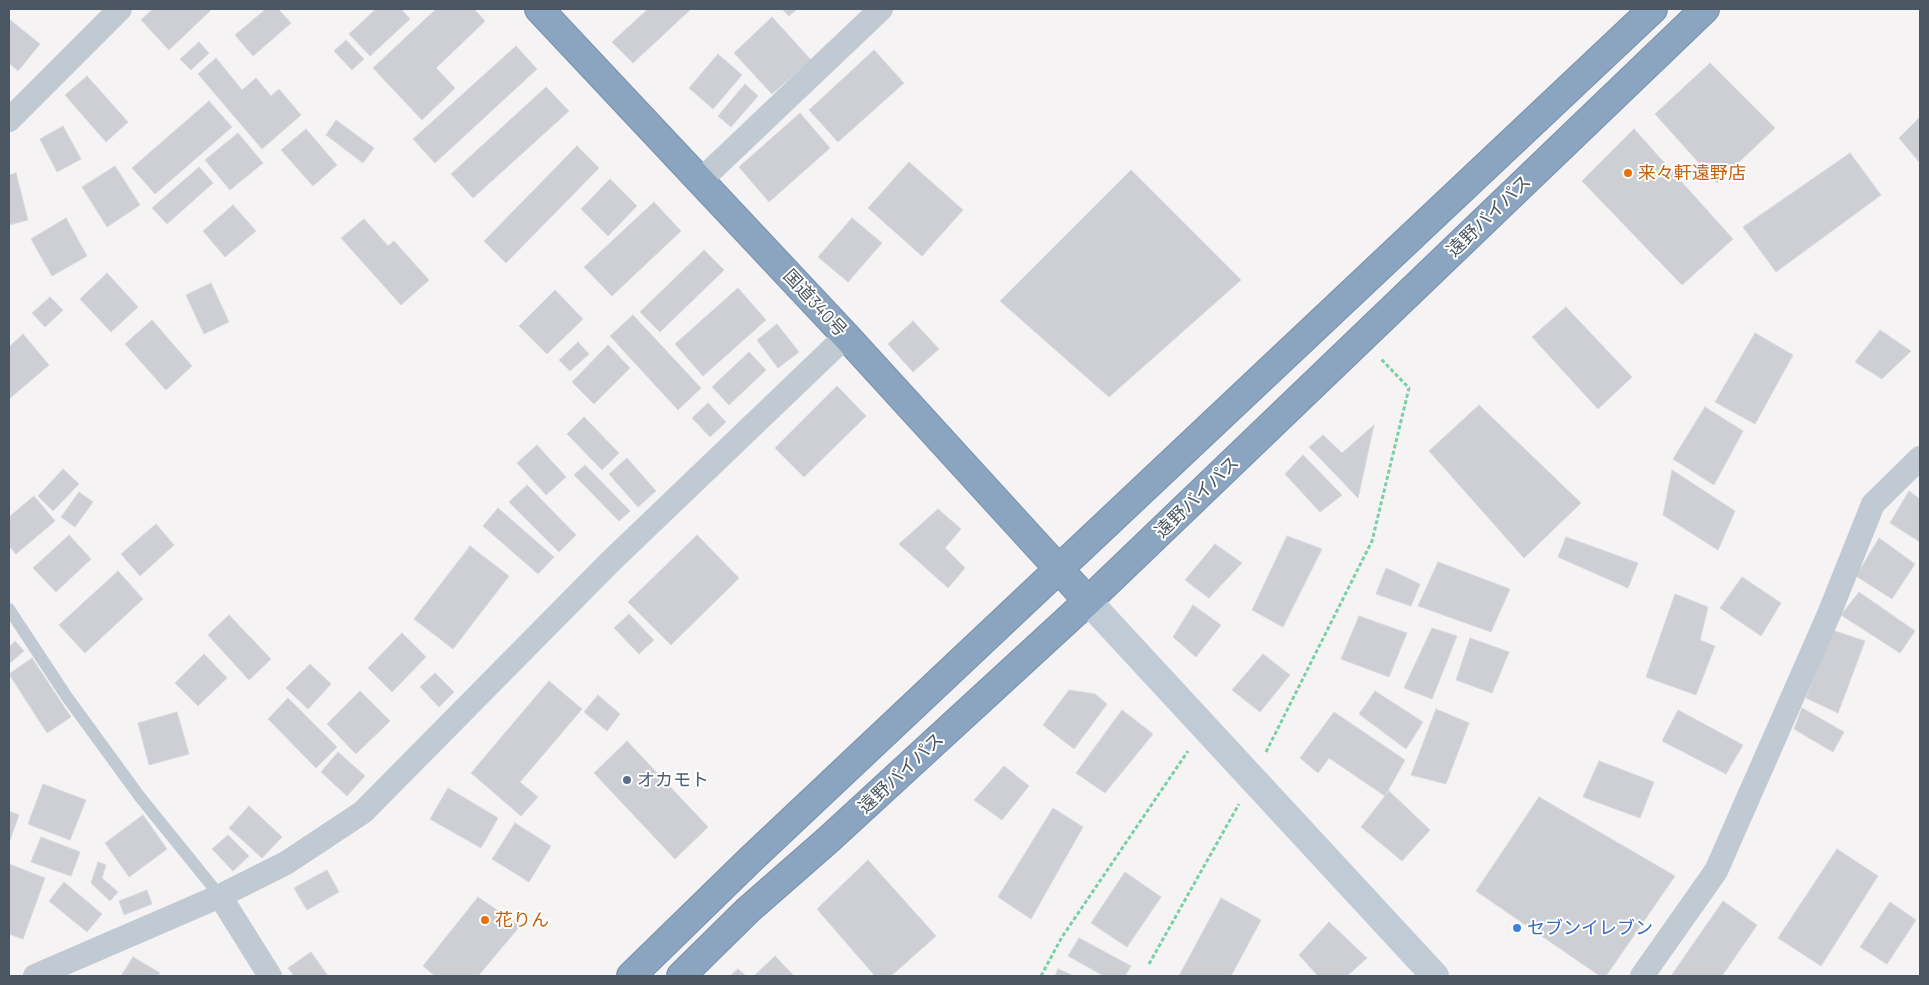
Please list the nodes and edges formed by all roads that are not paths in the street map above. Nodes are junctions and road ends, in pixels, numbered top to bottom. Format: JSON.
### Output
{"nodes":[{"id":1,"x":120,"y":9,"type":"edge"},
{"id":2,"x":539,"y":9,"type":"edge"},
{"id":3,"x":881,"y":9,"type":"edge"},
{"id":4,"x":1653,"y":9,"type":"edge"},
{"id":5,"x":1705,"y":9,"type":"edge"},
{"id":6,"x":9,"y":120,"type":"edge"},
{"id":7,"x":700,"y":181,"type":"junction"},
{"id":8,"x":846,"y":336,"type":"junction"},
{"id":9,"x":1920,"y":458,"type":"edge"},
{"id":10,"x":1059,"y":569,"type":"junction"},
{"id":11,"x":1088,"y":602,"type":"junction"},
{"id":12,"x":9,"y":609,"type":"edge"},
{"id":13,"x":220,"y":896,"type":"junction"},
{"id":14,"x":35,"y":976,"type":"edge"},
{"id":15,"x":270,"y":976,"type":"edge"},
{"id":16,"x":631,"y":976,"type":"edge"},
{"id":17,"x":681,"y":976,"type":"edge"},
{"id":18,"x":1435,"y":976,"type":"edge"},
{"id":19,"x":1642,"y":976,"type":"edge"}],
"edges":[{"from":1,"to":6,"type":"street"},
{"from":2,"to":7,"type":"highway","name":"国道340号"},
{"from":3,"to":7,"type":"street"},
{"from":4,"to":10,"type":"highway"},
{"from":5,"to":11,"type":"highway","name":"遠野バイパス"},
{"from":7,"to":8,"type":"highway","name":"国道340号"},
{"from":8,"to":10,"type":"highway","name":"国道340号"},
{"from":8,"to":13,"type":"street"},
{"from":9,"to":19,"type":"street"},
{"from":10,"to":11,"type":"highway","name":"国道340号"},
{"from":10,"to":16,"type":"highway"},
{"from":11,"to":17,"type":"highway","name":"遠野バイパス"},
{"from":11,"to":18,"type":"street"},
{"from":12,"to":13,"type":"lane"},
{"from":13,"to":14,"type":"street"},
{"from":13,"to":15,"type":"street"}]}
